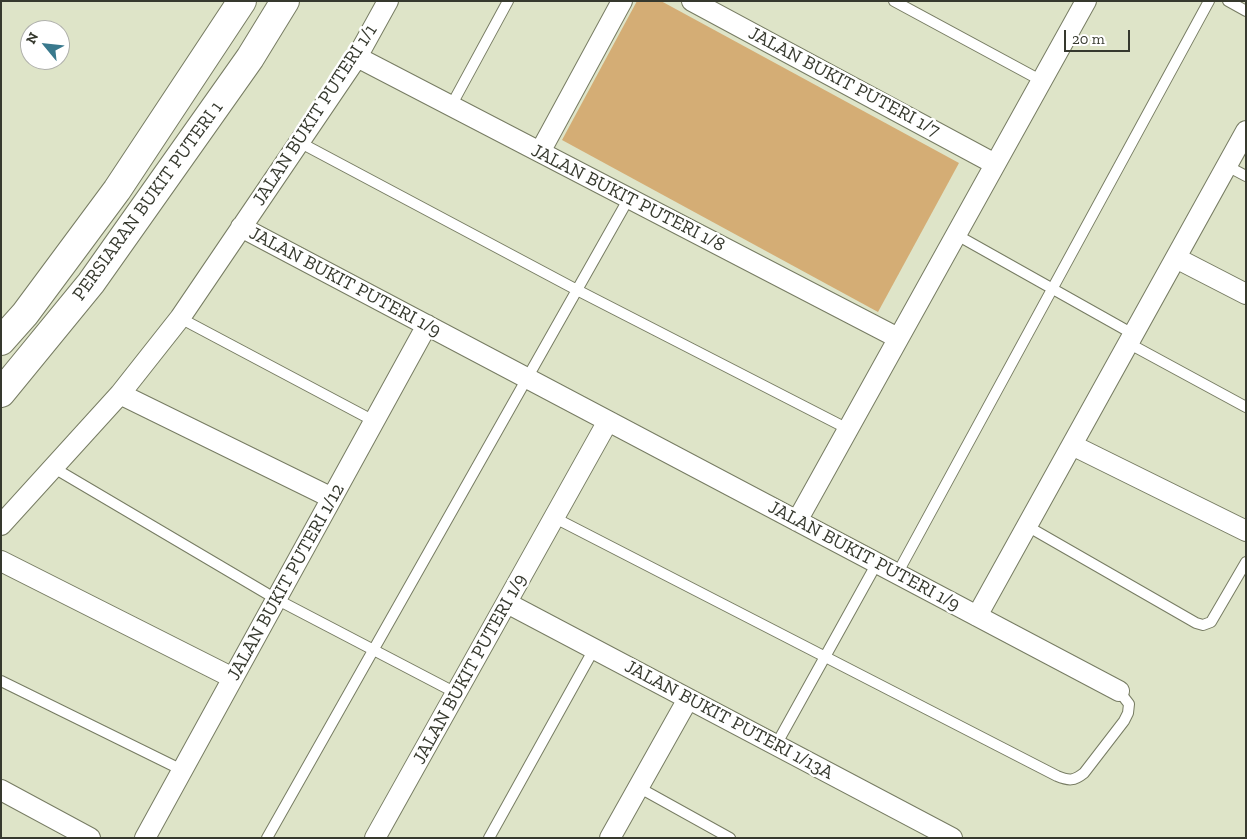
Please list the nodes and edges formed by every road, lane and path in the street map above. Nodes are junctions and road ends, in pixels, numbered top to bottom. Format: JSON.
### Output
{"nodes":[{"id":1,"x":242,"y":1,"type":"edge"},
{"id":2,"x":285,"y":1,"type":"edge"},
{"id":3,"x":388,"y":1,"type":"edge"},
{"id":4,"x":508,"y":1,"type":"edge"},
{"id":5,"x":622,"y":1,"type":"edge"},
{"id":6,"x":692,"y":1,"type":"edge"},
{"id":7,"x":894,"y":1,"type":"edge"},
{"id":8,"x":1086,"y":1,"type":"edge"},
{"id":9,"x":1209,"y":1,"type":"edge"},
{"id":10,"x":1228,"y":1,"type":"edge"},
{"id":11,"x":1246,"y":11,"type":"edge"},
{"id":12,"x":357,"y":57,"type":"junction"},
{"id":13,"x":1042,"y":81,"type":"junction"},
{"id":14,"x":451,"y":106,"type":"junction"},
{"id":15,"x":1246,"y":131,"type":"edge"},
{"id":16,"x":299,"y":142,"type":"junction"},
{"id":17,"x":540,"y":152,"type":"junction"},
{"id":18,"x":136,"y":160,"type":"junction"},
{"id":19,"x":995,"y":164,"type":"junction"},
{"id":20,"x":1227,"y":166,"type":"junction"},
{"id":21,"x":1246,"y":176,"type":"edge"},
{"id":22,"x":164,"y":182,"type":"junction"},
{"id":23,"x":629,"y":198,"type":"junction"},
{"id":24,"x":242,"y":227,"type":"junction"},
{"id":25,"x":955,"y":234,"type":"junction"},
{"id":26,"x":1176,"y":258,"type":"junction"},
{"id":27,"x":1052,"y":288,"type":"junction"},
{"id":28,"x":577,"y":290,"type":"junction"},
{"id":29,"x":1246,"y":294,"type":"edge"},
{"id":30,"x":180,"y":318,"type":"junction"},
{"id":31,"x":427,"y":325,"type":"junction"},
{"id":32,"x":898,"y":338,"type":"junction"},
{"id":33,"x":1131,"y":338,"type":"junction"},
{"id":34,"x":1,"y":341,"type":"edge"},
{"id":35,"x":527,"y":378,"type":"junction"},
{"id":36,"x":1,"y":393,"type":"edge"},
{"id":37,"x":120,"y":394,"type":"junction"},
{"id":38,"x":1246,"y":407,"type":"edge"},
{"id":39,"x":374,"y":421,"type":"junction"},
{"id":40,"x":608,"y":422,"type":"junction"},
{"id":41,"x":848,"y":429,"type":"junction"},
{"id":42,"x":1072,"y":444,"type":"junction"},
{"id":43,"x":54,"y":468,"type":"junction"},
{"id":44,"x":332,"y":498,"type":"junction"},
{"id":45,"x":555,"y":518,"type":"junction"},
{"id":46,"x":797,"y":521,"type":"junction"},
{"id":47,"x":1,"y":525,"type":"edge"},
{"id":48,"x":1027,"y":526,"type":"junction"},
{"id":49,"x":1246,"y":531,"type":"edge"},
{"id":50,"x":1,"y":561,"type":"edge"},
{"id":51,"x":1246,"y":562,"type":"edge"},
{"id":52,"x":877,"y":563,"type":"junction"},
{"id":53,"x":897,"y":574,"type":"junction"},
{"id":54,"x":276,"y":599,"type":"junction"},
{"id":55,"x":507,"y":603,"type":"junction"},
{"id":56,"x":977,"y":616,"type":"junction"},
{"id":57,"x":594,"y":649,"type":"junction"},
{"id":58,"x":374,"y":650,"type":"junction"},
{"id":59,"x":825,"y":656,"type":"junction"},
{"id":60,"x":233,"y":678,"type":"junction"},
{"id":61,"x":1,"y":681,"type":"edge"},
{"id":62,"x":1119,"y":691,"type":"joint"},
{"id":63,"x":456,"y":693,"type":"junction"},
{"id":64,"x":688,"y":698,"type":"junction"},
{"id":65,"x":776,"y":745,"type":"junction"},
{"id":66,"x":182,"y":770,"type":"junction"},
{"id":67,"x":638,"y":787,"type":"junction"},
{"id":68,"x":1,"y":790,"type":"edge"},
{"id":69,"x":90,"y":838,"type":"edge"},
{"id":70,"x":145,"y":838,"type":"edge"},
{"id":71,"x":267,"y":838,"type":"edge"},
{"id":72,"x":375,"y":838,"type":"edge"},
{"id":73,"x":489,"y":838,"type":"edge"},
{"id":74,"x":610,"y":838,"type":"edge"},
{"id":75,"x":730,"y":838,"type":"edge"},
{"id":76,"x":952,"y":838,"type":"edge"}],
"edges":[{"from":1,"to":18,"type":"street","name":"PERSIARAN BUKIT PUTERI 1"},
{"from":2,"to":22,"type":"street","name":"PERSIARAN BUKIT PUTERI 1"},
{"from":3,"to":12,"type":"street","name":"JALAN BUKIT PUTERI 1/1"},
{"from":4,"to":14,"type":"lane"},
{"from":5,"to":17,"type":"street"},
{"from":6,"to":19,"type":"street","name":"JALAN BUKIT PUTERI 1/7"},
{"from":7,"to":13,"type":"lane"},
{"from":8,"to":13,"type":"street"},
{"from":9,"to":27,"type":"lane"},
{"from":10,"to":11,"type":"lane"},
{"from":12,"to":14,"type":"street","name":"JALAN BUKIT PUTERI 1/8"},
{"from":12,"to":16,"type":"street","name":"JALAN BUKIT PUTERI 1/1"},
{"from":13,"to":19,"type":"street"},
{"from":14,"to":17,"type":"street","name":"JALAN BUKIT PUTERI 1/8"},
{"from":15,"to":20,"type":"street"},
{"from":16,"to":24,"type":"street","name":"JALAN BUKIT PUTERI 1/1"},
{"from":16,"to":28,"type":"lane"},
{"from":17,"to":23,"type":"street","name":"JALAN BUKIT PUTERI 1/8"},
{"from":18,"to":22,"type":"street"},
{"from":18,"to":34,"type":"street","name":"PERSIARAN BUKIT PUTERI 1"},
{"from":19,"to":25,"type":"street"},
{"from":20,"to":21,"type":"lane"},
{"from":20,"to":26,"type":"street"},
{"from":22,"to":36,"type":"street","name":"PERSIARAN BUKIT PUTERI 1"},
{"from":23,"to":28,"type":"lane"},
{"from":23,"to":32,"type":"street","name":"JALAN BUKIT PUTERI 1/8"},
{"from":24,"to":30,"type":"street","name":"JALAN BUKIT PUTERI 1/1"},
{"from":24,"to":31,"type":"street","name":"JALAN BUKIT PUTERI 1/9"},
{"from":25,"to":27,"type":"lane"},
{"from":25,"to":32,"type":"street"},
{"from":26,"to":29,"type":"street"},
{"from":26,"to":33,"type":"street"},
{"from":27,"to":33,"type":"lane"},
{"from":27,"to":53,"type":"lane"},
{"from":28,"to":35,"type":"lane"},
{"from":28,"to":41,"type":"lane"},
{"from":30,"to":37,"type":"street","name":"JALAN BUKIT PUTERI 1/1"},
{"from":30,"to":39,"type":"lane"},
{"from":31,"to":35,"type":"street","name":"JALAN BUKIT PUTERI 1/9"},
{"from":31,"to":39,"type":"street","name":"JALAN BUKIT PUTERI 1/12"},
{"from":32,"to":41,"type":"street"},
{"from":33,"to":38,"type":"lane"},
{"from":33,"to":42,"type":"street"},
{"from":35,"to":40,"type":"street","name":"JALAN BUKIT PUTERI 1/9"},
{"from":35,"to":58,"type":"lane"},
{"from":37,"to":43,"type":"street","name":"JALAN BUKIT PUTERI 1/1"},
{"from":37,"to":44,"type":"street"},
{"from":39,"to":44,"type":"street","name":"JALAN BUKIT PUTERI 1/12"},
{"from":40,"to":45,"type":"street","name":"JALAN BUKIT PUTERI 1/9"},
{"from":40,"to":46,"type":"street","name":"JALAN BUKIT PUTERI 1/9"},
{"from":41,"to":46,"type":"street"},
{"from":42,"to":48,"type":"street"},
{"from":42,"to":49,"type":"street"},
{"from":43,"to":47,"type":"street","name":"JALAN BUKIT PUTERI 1/1"},
{"from":43,"to":54,"type":"lane"},
{"from":44,"to":54,"type":"street","name":"JALAN BUKIT PUTERI 1/12"},
{"from":45,"to":55,"type":"street","name":"JALAN BUKIT PUTERI 1/9"},
{"from":45,"to":59,"type":"lane"},
{"from":46,"to":52,"type":"street","name":"JALAN BUKIT PUTERI 1/9"},
{"from":48,"to":51,"type":"lane"},
{"from":48,"to":56,"type":"street"},
{"from":50,"to":60,"type":"street"},
{"from":52,"to":53,"type":"street","name":"JALAN BUKIT PUTERI 1/9"},
{"from":52,"to":59,"type":"lane"},
{"from":53,"to":56,"type":"street","name":"JALAN BUKIT PUTERI 1/9"},
{"from":54,"to":58,"type":"lane"},
{"from":54,"to":60,"type":"street","name":"JALAN BUKIT PUTERI 1/12"},
{"from":55,"to":57,"type":"street","name":"JALAN BUKIT PUTERI 1/13A"},
{"from":55,"to":63,"type":"street","name":"JALAN BUKIT PUTERI 1/9"},
{"from":56,"to":62,"type":"street","name":"JALAN BUKIT PUTERI 1/9"},
{"from":57,"to":64,"type":"street","name":"JALAN BUKIT PUTERI 1/13A"},
{"from":57,"to":73,"type":"lane"},
{"from":58,"to":63,"type":"lane"},
{"from":58,"to":71,"type":"lane"},
{"from":59,"to":62,"type":"lane"},
{"from":59,"to":65,"type":"lane"},
{"from":60,"to":66,"type":"street","name":"JALAN BUKIT PUTERI 1/12"},
{"from":61,"to":66,"type":"lane"},
{"from":63,"to":72,"type":"street","name":"JALAN BUKIT PUTERI 1/9"},
{"from":64,"to":65,"type":"street","name":"JALAN BUKIT PUTERI 1/13A"},
{"from":64,"to":67,"type":"street"},
{"from":65,"to":76,"type":"street","name":"JALAN BUKIT PUTERI 1/13A"},
{"from":66,"to":70,"type":"street","name":"JALAN BUKIT PUTERI 1/12"},
{"from":67,"to":74,"type":"street"},
{"from":67,"to":75,"type":"lane"},
{"from":68,"to":69,"type":"street"}]}
